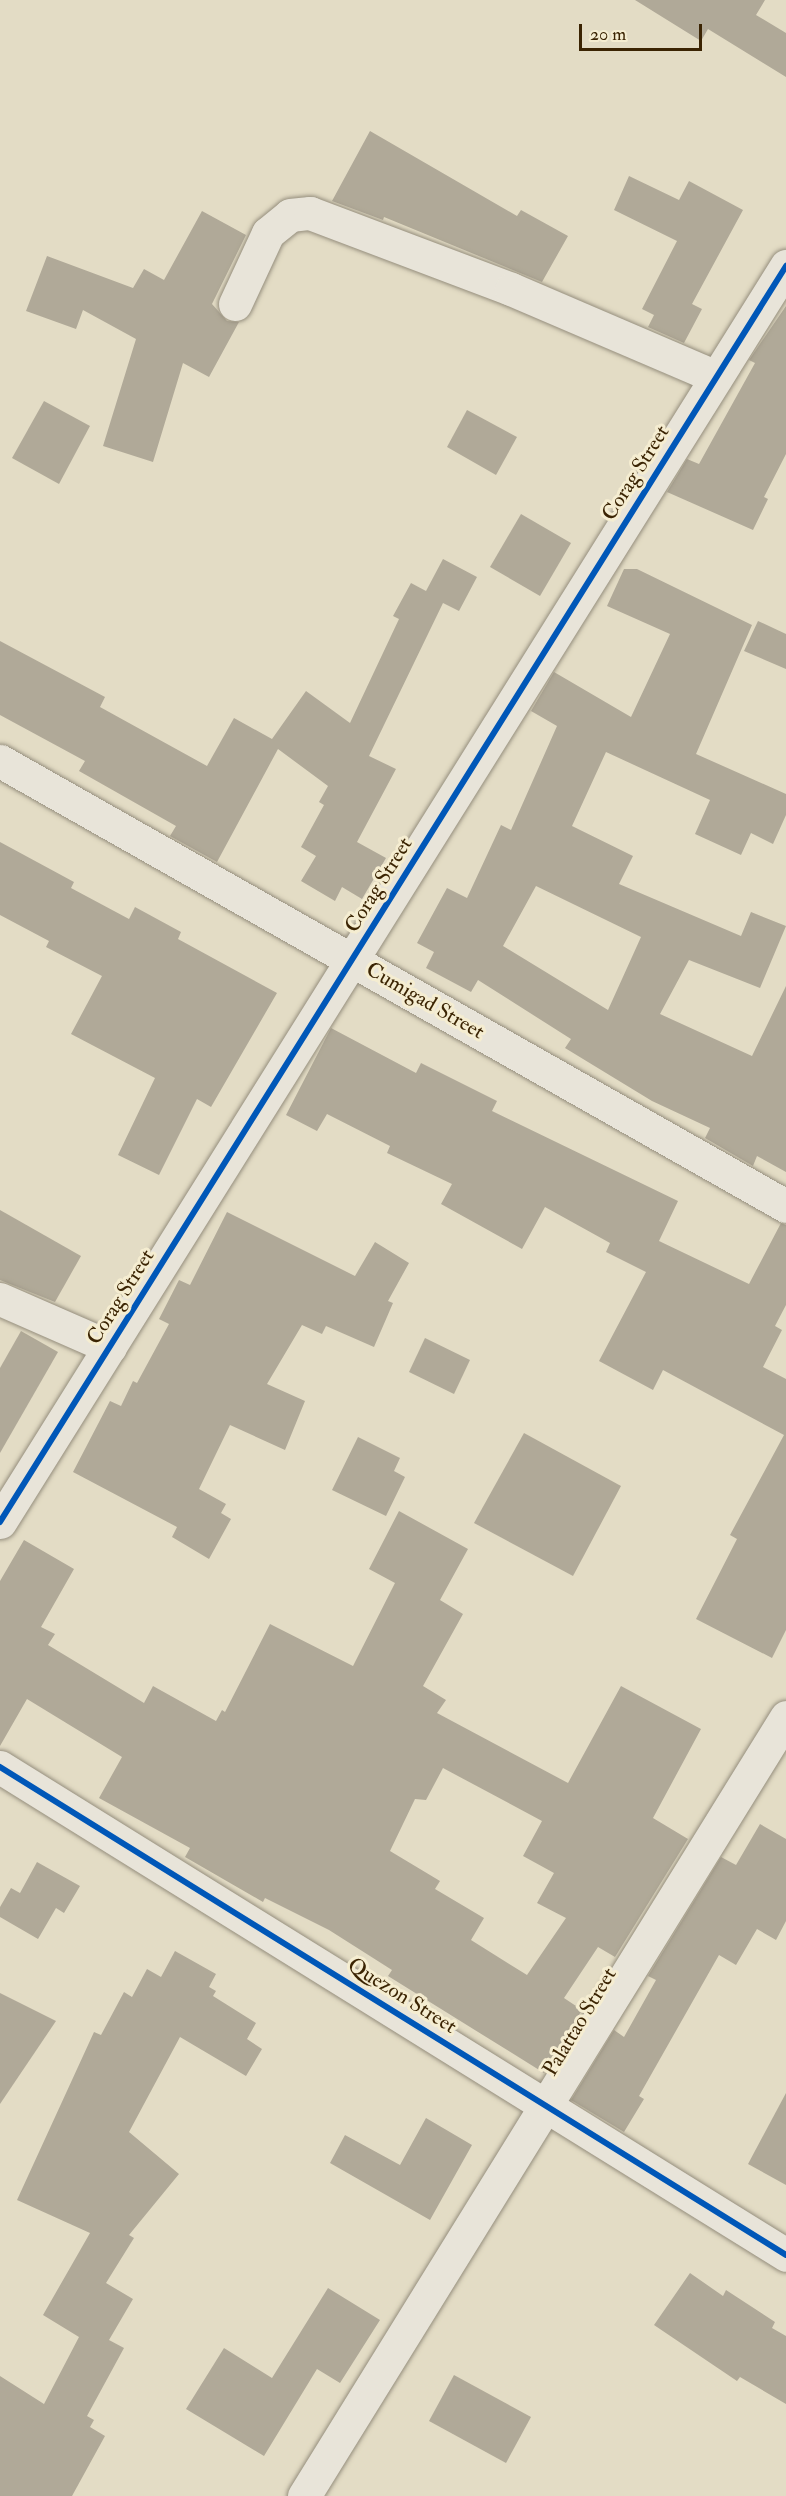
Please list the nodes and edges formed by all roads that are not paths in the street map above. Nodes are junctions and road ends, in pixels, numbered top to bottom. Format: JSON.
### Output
{"nodes":[{"id":1,"x":786,"y":266,"type":"edge"},
{"id":2,"x":235,"y":304,"type":"dead end"},
{"id":3,"x":716,"y":376,"type":"junction"},
{"id":4,"x":0,"y":761,"type":"edge"},
{"id":5,"x":352,"y":960,"type":"junction"},
{"id":6,"x":786,"y":1206,"type":"edge"},
{"id":7,"x":0,"y":1299,"type":"edge"},
{"id":8,"x":110,"y":1347,"type":"junction"},
{"id":9,"x":0,"y":1522,"type":"edge"},
{"id":10,"x":786,"y":1717,"type":"edge"},
{"id":11,"x":0,"y":1767,"type":"edge"},
{"id":12,"x":549,"y":2106,"type":"junction"},
{"id":13,"x":786,"y":2255,"type":"edge"},
{"id":14,"x":304,"y":2496,"type":"edge"}],
"edges":[{"from":1,"to":3,"type":"street","name":"Corag Street"},
{"from":2,"to":3,"type":"street"},
{"from":3,"to":5,"type":"street","name":"Corag Street"},
{"from":4,"to":5,"type":"street","name":"Cumigad Street"},
{"from":5,"to":6,"type":"street","name":"Cumigad Street"},
{"from":5,"to":8,"type":"street","name":"Corag Street"},
{"from":7,"to":8,"type":"street"},
{"from":8,"to":9,"type":"street","name":"Corag Street"},
{"from":10,"to":12,"type":"street","name":"Palattao Street"},
{"from":11,"to":12,"type":"street","name":"Quezon Street"},
{"from":12,"to":13,"type":"street","name":"Quezon Street"},
{"from":12,"to":14,"type":"street","name":"Palattao Street"}]}
